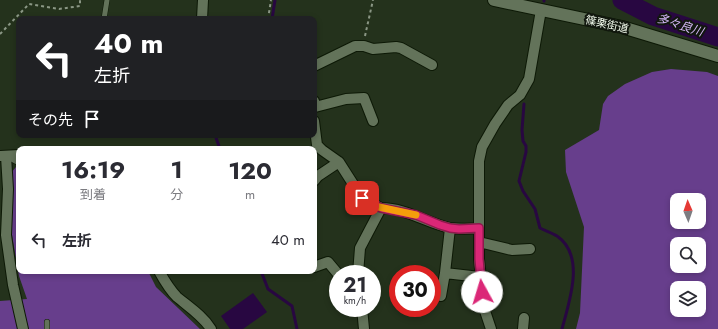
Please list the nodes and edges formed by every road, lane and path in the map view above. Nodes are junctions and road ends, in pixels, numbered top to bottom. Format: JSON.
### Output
{"nodes":[{"id":1,"x":40,"y":0,"type":"edge"},
{"id":2,"x":80,"y":0,"type":"edge"},
{"id":3,"x":107,"y":0,"type":"edge"},
{"id":4,"x":203,"y":0,"type":"edge"},
{"id":5,"x":271,"y":0,"type":"edge"},
{"id":6,"x":373,"y":0,"type":"edge"},
{"id":7,"x":494,"y":0,"type":"edge"},
{"id":8,"x":40,"y":5,"type":"junction"},
{"id":9,"x":541,"y":10,"type":"junction"},
{"id":10,"x":17,"y":16,"type":"edge"},
{"id":11,"x":104,"y":16,"type":"edge"},
{"id":12,"x":202,"y":16,"type":"edge"},
{"id":13,"x":268,"y":16,"type":"edge"},
{"id":14,"x":16,"y":17,"type":"edge"},
{"id":15,"x":0,"y":34,"type":"edge"},
{"id":16,"x":364,"y":46,"type":"junction"},
{"id":17,"x":718,"y":56,"type":"edge"},
{"id":18,"x":317,"y":65,"type":"edge"},
{"id":19,"x":432,"y":65,"type":"dead end"},
{"id":20,"x":317,"y":106,"type":"edge"},
{"id":21,"x":373,"y":121,"type":"dead end"},
{"id":22,"x":316,"y":138,"type":"edge"},
{"id":23,"x":16,"y":154,"type":"edge"},
{"id":24,"x":3,"y":156,"type":"edge"},
{"id":25,"x":16,"y":162,"type":"edge"},
{"id":26,"x":339,"y":162,"type":"junction"},
{"id":27,"x":317,"y":177,"type":"edge"},
{"id":28,"x":381,"y":208,"type":"junction"},
{"id":29,"x":450,"y":228,"type":"junction"},
{"id":30,"x":479,"y":228,"type":"junction"},
{"id":31,"x":479,"y":242,"type":"junction"},
{"id":32,"x":530,"y":249,"type":"dead end"},
{"id":33,"x":330,"y":265,"type":"edge"},
{"id":34,"x":359,"y":265,"type":"edge"},
{"id":35,"x":317,"y":266,"type":"edge"},
{"id":36,"x":445,"y":273,"type":"junction"},
{"id":37,"x":161,"y":274,"type":"edge"},
{"id":38,"x":480,"y":277,"type":"junction"},
{"id":39,"x":441,"y":296,"type":"dead end"},
{"id":40,"x":363,"y":317,"type":"edge"},
{"id":41,"x":524,"y":318,"type":"dead end"},
{"id":42,"x":47,"y":322,"type":"dead end"},
{"id":43,"x":23,"y":329,"type":"edge"},
{"id":44,"x":47,"y":329,"type":"edge"},
{"id":45,"x":212,"y":329,"type":"edge"},
{"id":46,"x":364,"y":329,"type":"edge"},
{"id":47,"x":491,"y":329,"type":"edge"},
{"id":48,"x":523,"y":329,"type":"edge"}],
"edges":[{"from":1,"to":8,"type":"path"},
{"from":2,"to":8,"type":"path"},
{"from":3,"to":11,"type":"lane"},
{"from":4,"to":12,"type":"street"},
{"from":5,"to":13,"type":"path"},
{"from":6,"to":16,"type":"path"},
{"from":7,"to":9,"type":"main road","name":"篠栗街道"},
{"from":8,"to":10,"type":"path"},
{"from":9,"to":17,"type":"main road","name":"篠栗街道"},
{"from":9,"to":30,"type":"street"},
{"from":14,"to":15,"type":"path"},
{"from":16,"to":18,"type":"street"},
{"from":16,"to":19,"type":"street"},
{"from":20,"to":21,"type":"street"},
{"from":22,"to":26,"type":"street"},
{"from":23,"to":24,"type":"street"},
{"from":24,"to":25,"type":"lane"},
{"from":24,"to":43,"type":"street"},
{"from":26,"to":27,"type":"street"},
{"from":26,"to":28,"type":"street"},
{"from":28,"to":29,"type":"street"},
{"from":28,"to":34,"type":"street"},
{"from":29,"to":30,"type":"street"},
{"from":29,"to":36,"type":"street"},
{"from":30,"to":31,"type":"street"},
{"from":31,"to":32,"type":"street"},
{"from":31,"to":38,"type":"street"},
{"from":33,"to":35,"type":"street"},
{"from":36,"to":38,"type":"street"},
{"from":36,"to":39,"type":"street"},
{"from":37,"to":45,"type":"street"},
{"from":38,"to":47,"type":"street"},
{"from":40,"to":46,"type":"street"},
{"from":41,"to":48,"type":"street"},
{"from":42,"to":44,"type":"lane"}]}
